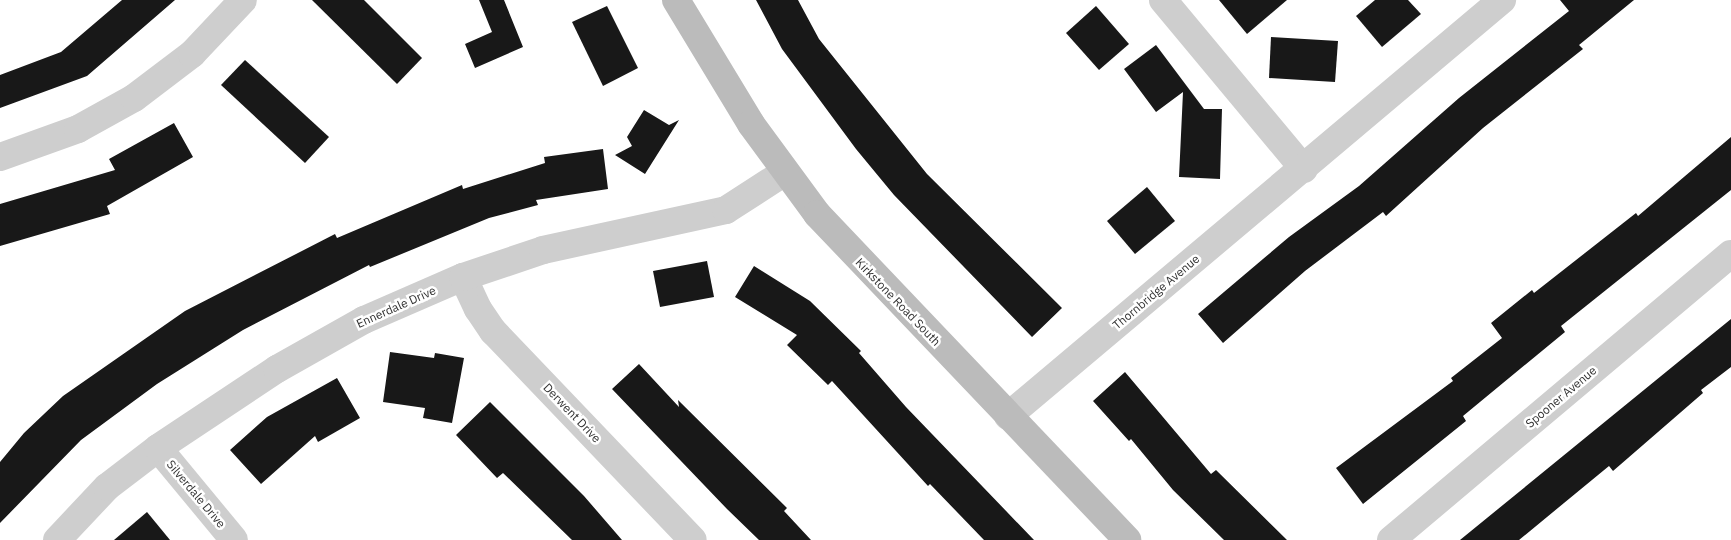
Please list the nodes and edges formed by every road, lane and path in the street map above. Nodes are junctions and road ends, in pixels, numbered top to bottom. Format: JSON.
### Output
{"nodes":[{"id":1,"x":243,"y":0,"type":"edge"},
{"id":2,"x":676,"y":0,"type":"edge"},
{"id":3,"x":1163,"y":0,"type":"edge"},
{"id":4,"x":1502,"y":0,"type":"edge"},
{"id":5,"x":0,"y":157,"type":"edge"},
{"id":6,"x":1304,"y":168,"type":"junction"},
{"id":7,"x":785,"y":172,"type":"junction"},
{"id":8,"x":1731,"y":254,"type":"edge"},
{"id":9,"x":463,"y":278,"type":"junction"},
{"id":10,"x":1008,"y":416,"type":"junction"},
{"id":11,"x":158,"y":448,"type":"junction"},
{"id":12,"x":57,"y":540,"type":"edge"},
{"id":13,"x":234,"y":540,"type":"edge"},
{"id":14,"x":693,"y":540,"type":"edge"},
{"id":15,"x":1126,"y":540,"type":"edge"},
{"id":16,"x":1391,"y":540,"type":"edge"}],
"edges":[{"from":1,"to":5,"type":"street"},
{"from":2,"to":7,"type":"street","name":"Kirkstone Road South"},
{"from":3,"to":6,"type":"street"},
{"from":4,"to":6,"type":"street","name":"Thornbridge Avenue"},
{"from":6,"to":10,"type":"street","name":"Thornbridge Avenue"},
{"from":7,"to":9,"type":"street","name":"Ennerdale Drive"},
{"from":7,"to":10,"type":"street","name":"Kirkstone Road South"},
{"from":8,"to":16,"type":"street","name":"Spooner Avenue"},
{"from":9,"to":11,"type":"street","name":"Ennerdale Drive"},
{"from":9,"to":14,"type":"street","name":"Derwent Drive"},
{"from":10,"to":15,"type":"street","name":"Kirkstone Road South"},
{"from":11,"to":12,"type":"street","name":"Ennerdale Drive"},
{"from":11,"to":13,"type":"street","name":"Silverdale Drive"}]}
